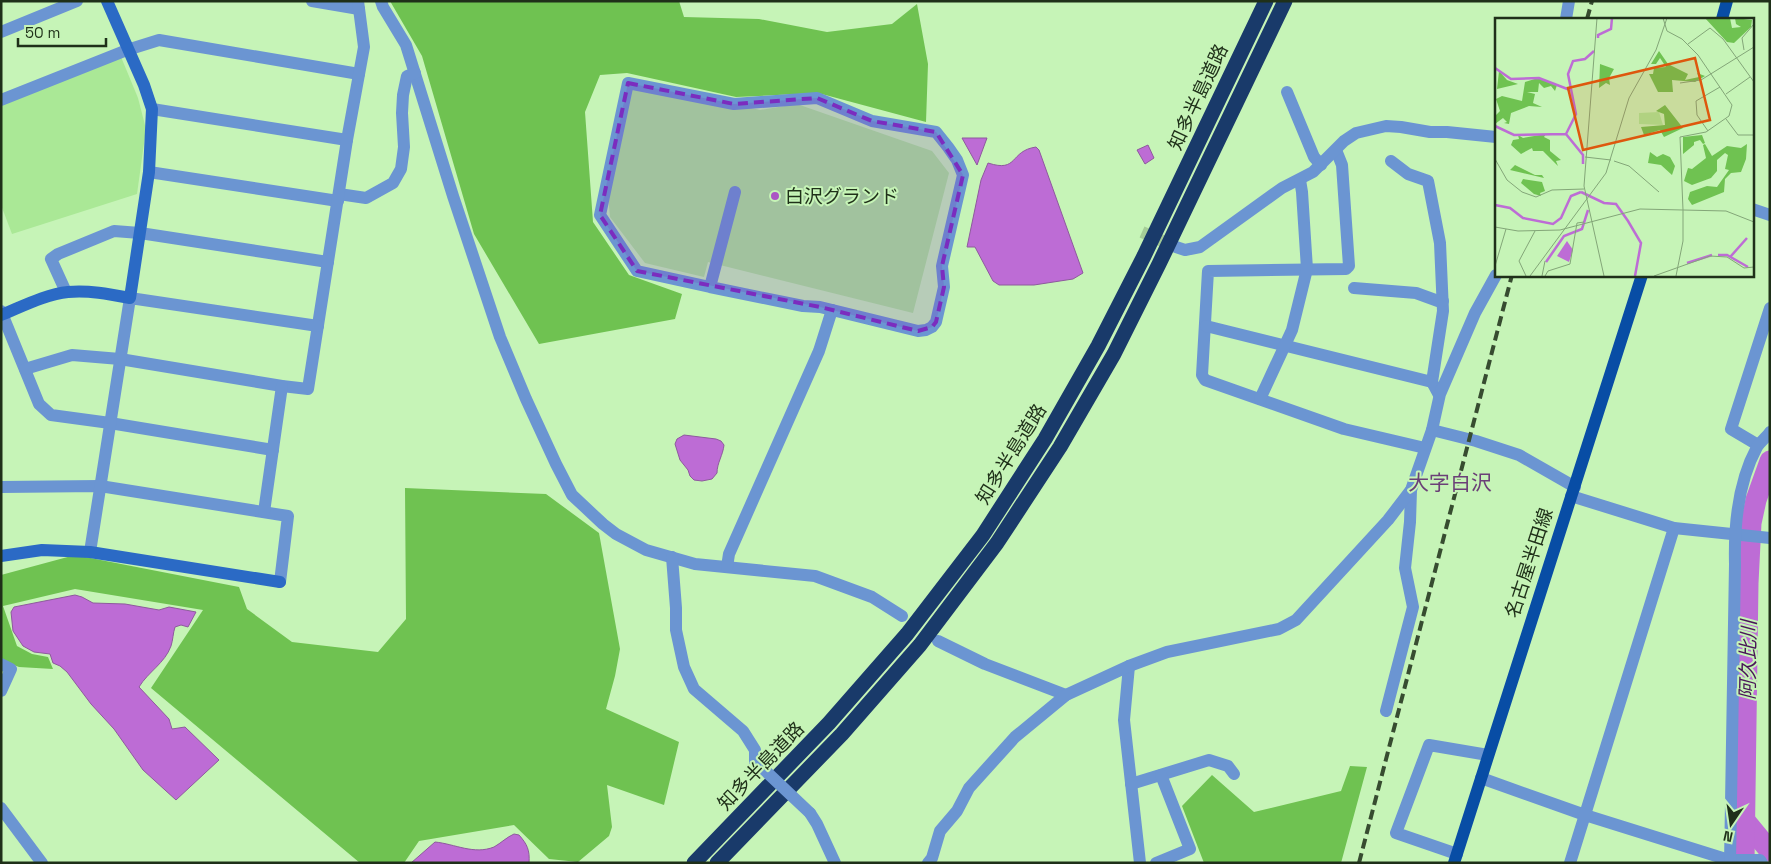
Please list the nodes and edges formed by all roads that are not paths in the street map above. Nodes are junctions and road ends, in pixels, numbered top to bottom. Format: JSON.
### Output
{"nodes":[{"id":1,"x":77,"y":1,"type":"edge"},
{"id":2,"x":107,"y":1,"type":"edge"},
{"id":3,"x":312,"y":1,"type":"edge"},
{"id":4,"x":381,"y":1,"type":"edge"},
{"id":5,"x":1266,"y":1,"type":"edge"},
{"id":6,"x":1285,"y":1,"type":"edge"},
{"id":7,"x":1569,"y":1,"type":"edge"},
{"id":8,"x":1727,"y":1,"type":"edge"},
{"id":9,"x":359,"y":5,"type":"edge"},
{"id":10,"x":1566,"y":18,"type":"edge"},
{"id":11,"x":1722,"y":18,"type":"edge"},
{"id":12,"x":1,"y":32,"type":"edge"},
{"id":13,"x":127,"y":50,"type":"junction"},
{"id":14,"x":415,"y":73,"type":"junction"},
{"id":15,"x":359,"y":74,"type":"junction"},
{"id":16,"x":1287,"y":92,"type":"dead end"},
{"id":17,"x":1,"y":100,"type":"edge"},
{"id":18,"x":152,"y":109,"type":"junction"},
{"id":19,"x":1495,"y":137,"type":"edge"},
{"id":20,"x":347,"y":140,"type":"junction"},
{"id":21,"x":1336,"y":150,"type":"junction"},
{"id":22,"x":1391,"y":161,"type":"dead end"},
{"id":23,"x":1321,"y":165,"type":"junction"},
{"id":24,"x":149,"y":172,"type":"junction"},
{"id":25,"x":1300,"y":180,"type":"junction"},
{"id":26,"x":735,"y":192,"type":"dead end"},
{"id":27,"x":338,"y":198,"type":"junction"},
{"id":28,"x":1754,"y":210,"type":"edge"},
{"id":29,"x":1770,"y":215,"type":"edge"},
{"id":30,"x":140,"y":233,"type":"junction"},
{"id":31,"x":1176,"y":247,"type":"tunnel mouth"},
{"id":32,"x":328,"y":262,"type":"junction"},
{"id":33,"x":1307,"y":269,"type":"junction"},
{"id":34,"x":1495,"y":276,"type":"edge"},
{"id":35,"x":1642,"y":276,"type":"edge"},
{"id":36,"x":710,"y":287,"type":"junction"},
{"id":37,"x":1354,"y":288,"type":"dead end"},
{"id":38,"x":66,"y":292,"type":"junction"},
{"id":39,"x":130,"y":298,"type":"junction"},
{"id":40,"x":1443,"y":301,"type":"junction"},
{"id":41,"x":1770,"y":308,"type":"edge"},
{"id":42,"x":832,"y":310,"type":"junction"},
{"id":43,"x":2,"y":314,"type":"edge"},
{"id":44,"x":318,"y":326,"type":"junction"},
{"id":45,"x":1206,"y":326,"type":"junction"},
{"id":46,"x":1285,"y":344,"type":"junction"},
{"id":47,"x":120,"y":359,"type":"junction"},
{"id":48,"x":25,"y":369,"type":"junction"},
{"id":49,"x":1432,"y":382,"type":"junction"},
{"id":50,"x":282,"y":386,"type":"junction"},
{"id":51,"x":1439,"y":395,"type":"junction"},
{"id":52,"x":1260,"y":399,"type":"junction"},
{"id":53,"x":110,"y":423,"type":"junction"},
{"id":54,"x":1432,"y":430,"type":"junction"},
{"id":55,"x":1770,"y":432,"type":"edge"},
{"id":56,"x":1758,"y":445,"type":"junction"},
{"id":57,"x":1425,"y":448,"type":"junction"},
{"id":58,"x":273,"y":450,"type":"junction"},
{"id":59,"x":100,"y":486,"type":"junction"},
{"id":60,"x":1,"y":487,"type":"edge"},
{"id":61,"x":1411,"y":490,"type":"junction"},
{"id":62,"x":1573,"y":491,"type":"junction"},
{"id":63,"x":264,"y":512,"type":"junction"},
{"id":64,"x":1674,"y":528,"type":"junction"},
{"id":65,"x":1734,"y":534,"type":"junction"},
{"id":66,"x":1769,"y":537,"type":"edge"},
{"id":67,"x":90,"y":552,"type":"junction"},
{"id":68,"x":1,"y":556,"type":"edge"},
{"id":69,"x":672,"y":557,"type":"junction"},
{"id":70,"x":727,"y":567,"type":"junction"},
{"id":71,"x":902,"y":616,"type":"dead end"},
{"id":72,"x":938,"y":641,"type":"dead end"},
{"id":73,"x":1,"y":664,"type":"edge"},
{"id":74,"x":1129,"y":666,"type":"junction"},
{"id":75,"x":1,"y":691,"type":"edge"},
{"id":76,"x":1066,"y":696,"type":"junction"},
{"id":77,"x":1386,"y":710,"type":"dead end"},
{"id":78,"x":1488,"y":755,"type":"junction"},
{"id":79,"x":1234,"y":774,"type":"dead end"},
{"id":80,"x":1161,"y":775,"type":"junction"},
{"id":81,"x":1481,"y":778,"type":"junction"},
{"id":82,"x":1131,"y":784,"type":"junction"},
{"id":83,"x":1,"y":808,"type":"edge"},
{"id":84,"x":1585,"y":815,"type":"junction"},
{"id":85,"x":1455,"y":858,"type":"edge"},
{"id":86,"x":1730,"y":861,"type":"edge"},
{"id":87,"x":1761,"y":861,"type":"edge"},
{"id":88,"x":42,"y":863,"type":"edge"},
{"id":89,"x":694,"y":863,"type":"edge"},
{"id":90,"x":717,"y":863,"type":"edge"},
{"id":91,"x":835,"y":863,"type":"edge"},
{"id":92,"x":928,"y":863,"type":"edge"},
{"id":93,"x":1140,"y":863,"type":"edge"},
{"id":94,"x":1156,"y":863,"type":"edge"},
{"id":95,"x":1570,"y":863,"type":"edge"}],
"edges":[{"from":1,"to":12,"type":"street"},
{"from":2,"to":13,"type":"street"},
{"from":3,"to":9,"type":"street"},
{"from":4,"to":14,"type":"street"},
{"from":5,"to":89,"type":"highway","name":"知多半島道路"},
{"from":6,"to":90,"type":"highway","name":"知多半島道路"},
{"from":7,"to":10,"type":"street"},
{"from":8,"to":11,"type":"main road"},
{"from":9,"to":15,"type":"street"},
{"from":13,"to":15,"type":"street"},
{"from":13,"to":17,"type":"street"},
{"from":13,"to":18,"type":"street"},
{"from":14,"to":27,"type":"street"},
{"from":14,"to":69,"type":"street"},
{"from":15,"to":20,"type":"street"},
{"from":16,"to":23,"type":"street"},
{"from":18,"to":20,"type":"street"},
{"from":18,"to":24,"type":"street"},
{"from":19,"to":21,"type":"street"},
{"from":20,"to":27,"type":"street"},
{"from":21,"to":23,"type":"street"},
{"from":21,"to":33,"type":"street"},
{"from":22,"to":40,"type":"street"},
{"from":23,"to":25,"type":"street"},
{"from":24,"to":27,"type":"street"},
{"from":24,"to":30,"type":"street"},
{"from":25,"to":31,"type":"street"},
{"from":25,"to":33,"type":"street"},
{"from":26,"to":36,"type":"street"},
{"from":27,"to":32,"type":"street"},
{"from":28,"to":29,"type":"street"},
{"from":30,"to":32,"type":"street"},
{"from":30,"to":38,"type":"street"},
{"from":30,"to":39,"type":"street"},
{"from":32,"to":44,"type":"street"},
{"from":33,"to":45,"type":"street"},
{"from":33,"to":46,"type":"street"},
{"from":34,"to":51,"type":"street"},
{"from":35,"to":62,"type":"main road","name":"名古屋半田線"},
{"from":36,"to":42,"type":"street"},
{"from":36,"to":42,"type":"street"},
{"from":37,"to":40,"type":"street"},
{"from":38,"to":39,"type":"street"},
{"from":38,"to":43,"type":"street"},
{"from":39,"to":44,"type":"street"},
{"from":39,"to":47,"type":"street"},
{"from":40,"to":49,"type":"street"},
{"from":41,"to":56,"type":"street"},
{"from":42,"to":70,"type":"street"},
{"from":43,"to":48,"type":"street"},
{"from":44,"to":50,"type":"street"},
{"from":45,"to":46,"type":"street"},
{"from":45,"to":52,"type":"street"},
{"from":46,"to":49,"type":"street"},
{"from":46,"to":52,"type":"street"},
{"from":47,"to":48,"type":"street"},
{"from":47,"to":50,"type":"street"},
{"from":47,"to":53,"type":"street"},
{"from":48,"to":53,"type":"street"},
{"from":49,"to":51,"type":"street"},
{"from":50,"to":58,"type":"street"},
{"from":51,"to":54,"type":"street"},
{"from":52,"to":57,"type":"street"},
{"from":53,"to":58,"type":"street"},
{"from":53,"to":59,"type":"street"},
{"from":54,"to":57,"type":"street"},
{"from":54,"to":62,"type":"street"},
{"from":55,"to":56,"type":"street"},
{"from":56,"to":65,"type":"street"},
{"from":57,"to":61,"type":"street"},
{"from":58,"to":63,"type":"street"},
{"from":59,"to":60,"type":"street"},
{"from":59,"to":63,"type":"street"},
{"from":59,"to":67,"type":"street"},
{"from":61,"to":74,"type":"street"},
{"from":61,"to":77,"type":"street"},
{"from":62,"to":64,"type":"street"},
{"from":62,"to":78,"type":"main road","name":"名古屋半田線"},
{"from":63,"to":67,"type":"street"},
{"from":64,"to":65,"type":"street"},
{"from":64,"to":84,"type":"street"},
{"from":65,"to":66,"type":"street"},
{"from":65,"to":86,"type":"street"},
{"from":67,"to":68,"type":"street"},
{"from":69,"to":70,"type":"street"},
{"from":69,"to":91,"type":"street","bridge":true},
{"from":70,"to":71,"type":"street"},
{"from":72,"to":76,"type":"street"},
{"from":73,"to":75,"type":"street"},
{"from":74,"to":76,"type":"street"},
{"from":74,"to":82,"type":"street"},
{"from":76,"to":92,"type":"street"},
{"from":78,"to":81,"type":"main road","name":"名古屋半田線"},
{"from":78,"to":85,"type":"street"},
{"from":79,"to":80,"type":"street"},
{"from":80,"to":82,"type":"street"},
{"from":80,"to":94,"type":"street"},
{"from":81,"to":84,"type":"street"},
{"from":81,"to":85,"type":"main road","name":"名古屋半田線"},
{"from":82,"to":93,"type":"street"},
{"from":83,"to":88,"type":"street"},
{"from":84,"to":86,"type":"street"},
{"from":84,"to":95,"type":"street"},
{"from":86,"to":87,"type":"street"}]}
